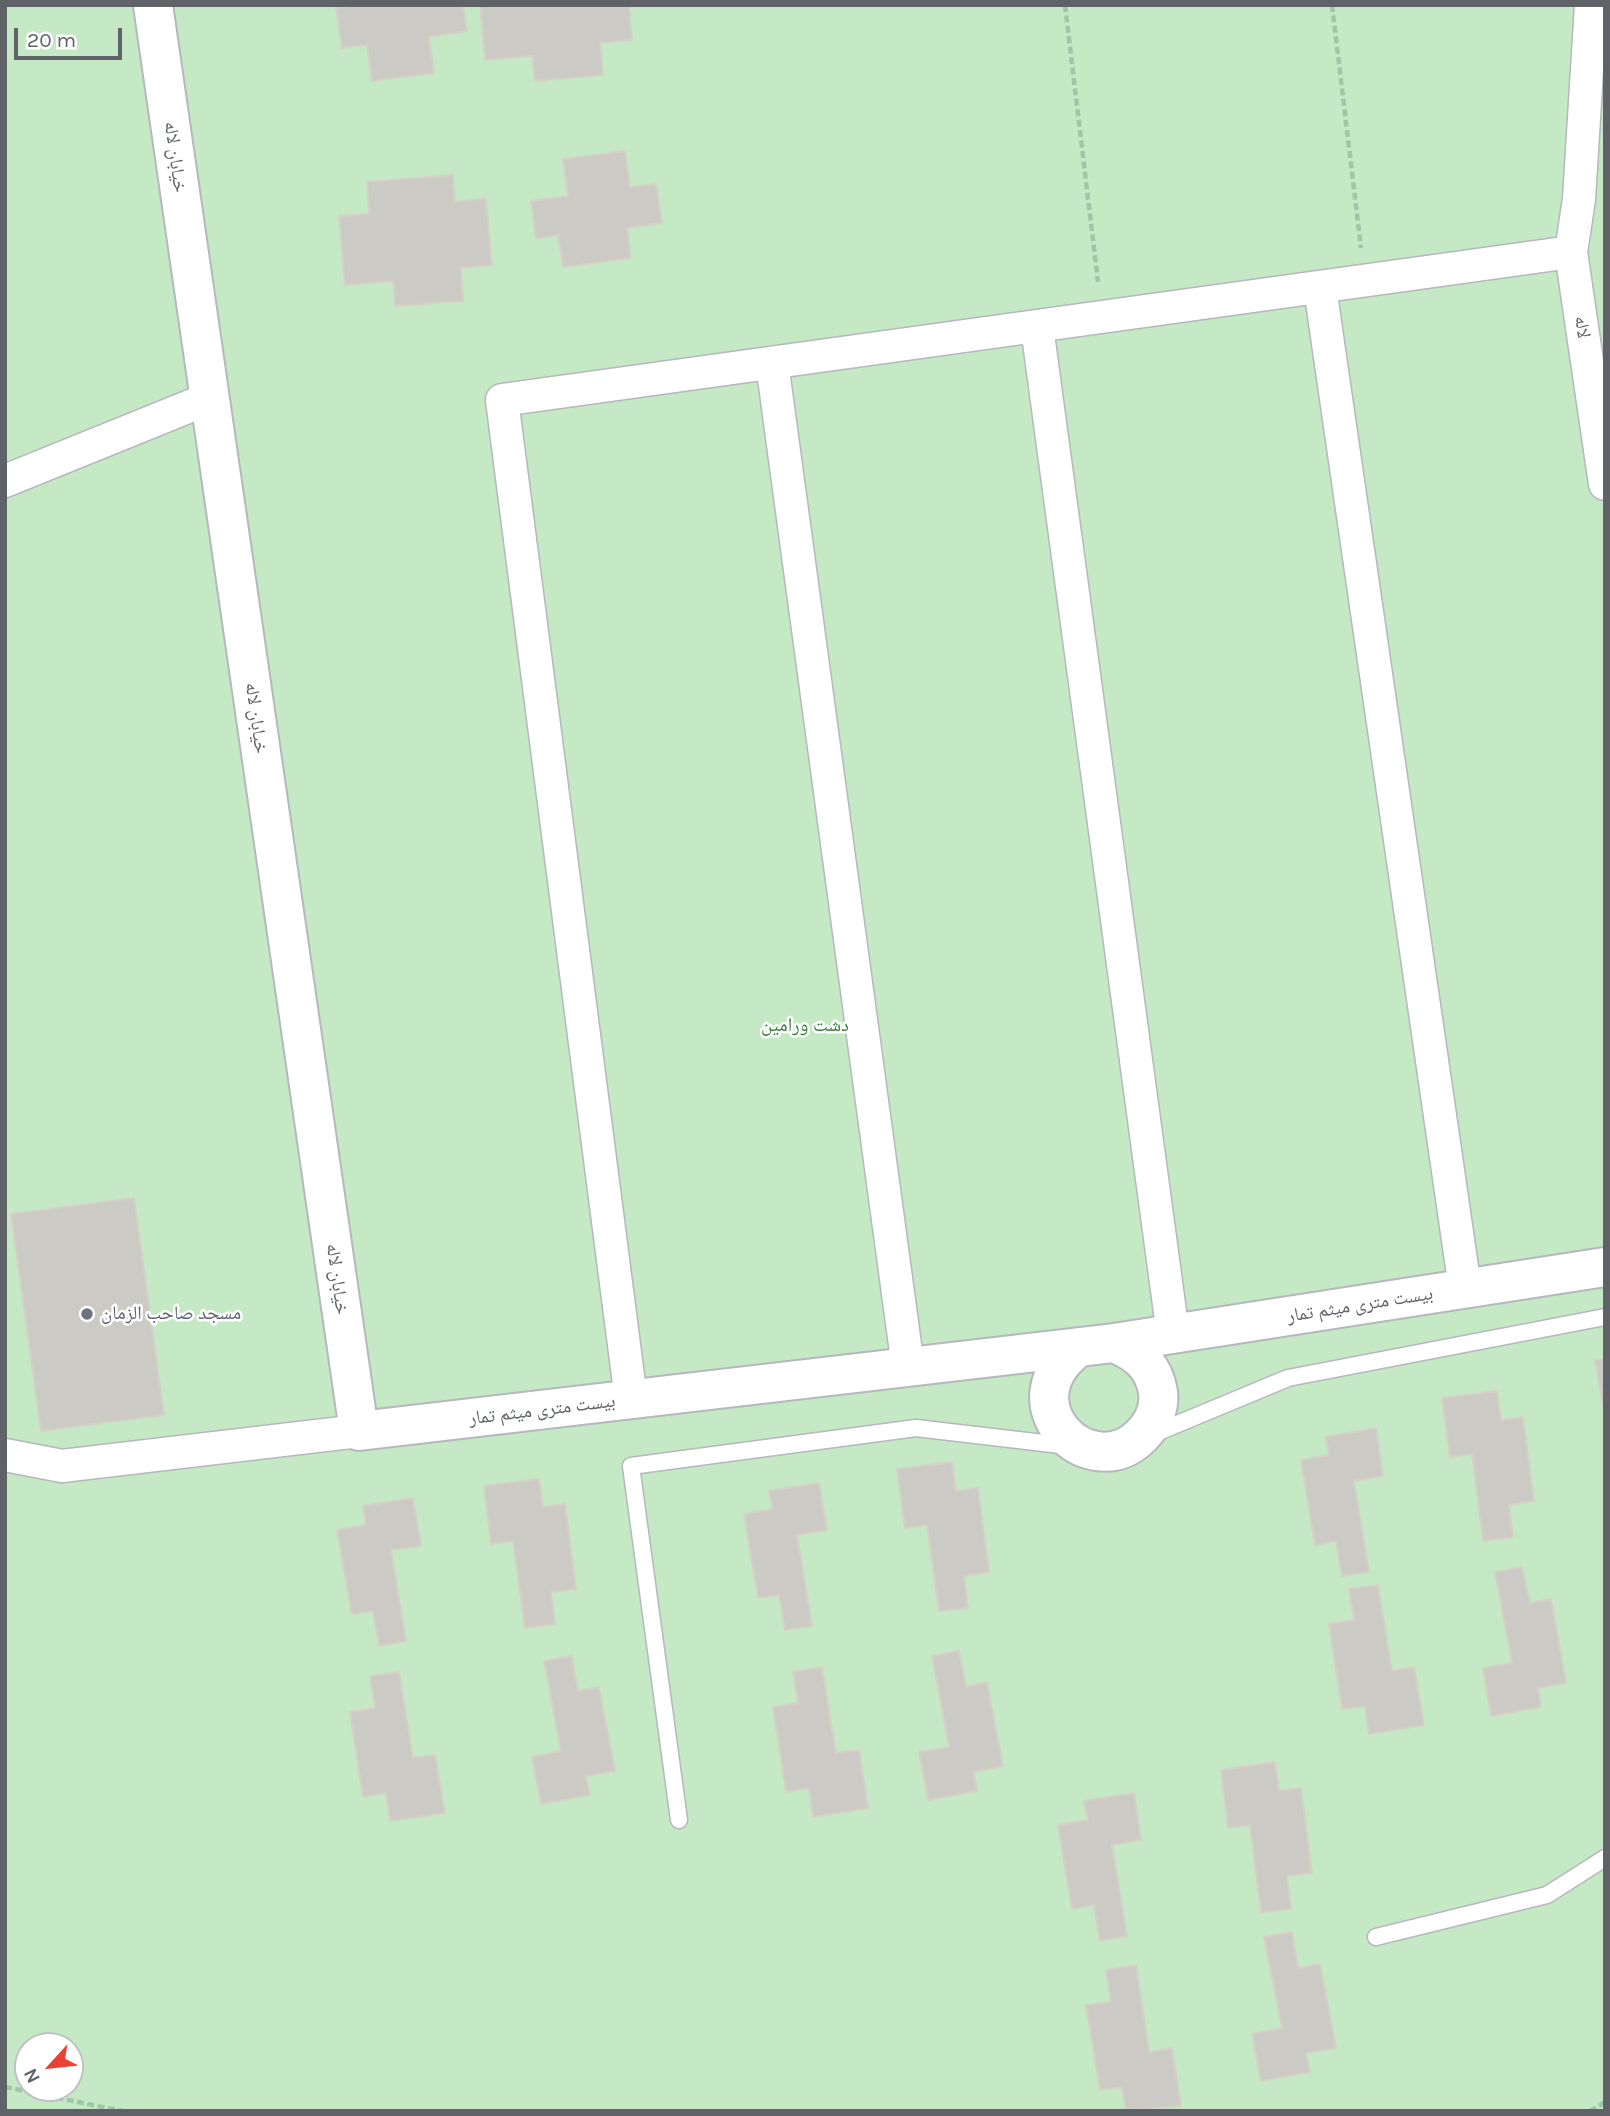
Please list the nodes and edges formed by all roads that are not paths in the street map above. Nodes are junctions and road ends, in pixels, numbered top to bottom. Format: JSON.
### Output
{"nodes":[{"id":1,"x":153,"y":5,"type":"edge"},
{"id":2,"x":1591,"y":5,"type":"edge"},
{"id":3,"x":1572,"y":252,"type":"junction"},
{"id":4,"x":1320,"y":288,"type":"junction"},
{"id":5,"x":1037,"y":327,"type":"junction"},
{"id":6,"x":772,"y":363,"type":"junction"},
{"id":7,"x":210,"y":398,"type":"junction"},
{"id":8,"x":5,"y":481,"type":"edge"},
{"id":9,"x":1605,"y":484,"type":"edge"},
{"id":10,"x":1605,"y":1266,"type":"edge"},
{"id":11,"x":1465,"y":1288,"type":"junction"},
{"id":12,"x":1605,"y":1317,"type":"edge"},
{"id":13,"x":1173,"y":1334,"type":"junction"},
{"id":14,"x":1096,"y":1345,"type":"junction"},
{"id":15,"x":908,"y":1367,"type":"junction"},
{"id":16,"x":631,"y":1399,"type":"junction"},
{"id":17,"x":359,"y":1431,"type":"junction"},
{"id":18,"x":1136,"y":1441,"type":"junction"},
{"id":19,"x":1084,"y":1448,"type":"junction"},
{"id":20,"x":5,"y":1455,"type":"edge"},
{"id":21,"x":679,"y":1820,"type":"dead end"},
{"id":22,"x":1605,"y":1858,"type":"edge"},
{"id":23,"x":1376,"y":1937,"type":"dead end"}],
"edges":[{"from":1,"to":7,"type":"street","name":"خیابان لاله"},
{"from":2,"to":3,"type":"street","name":"لاله"},
{"from":3,"to":4,"type":"street"},
{"from":3,"to":9,"type":"street","name":"لاله"},
{"from":4,"to":5,"type":"street"},
{"from":4,"to":11,"type":"street"},
{"from":5,"to":6,"type":"street"},
{"from":5,"to":13,"type":"street"},
{"from":6,"to":15,"type":"street"},
{"from":6,"to":16,"type":"street"},
{"from":7,"to":8,"type":"street"},
{"from":7,"to":17,"type":"street","name":"خیابان لاله"},
{"from":10,"to":11,"type":"street","name":"بیست متری میثم تمار"},
{"from":11,"to":13,"type":"street","name":"بیست متری میثم تمار"},
{"from":12,"to":18,"type":"lane"},
{"from":13,"to":14,"type":"street","name":"بیست متری میثم تمار"},
{"from":14,"to":15,"type":"street","name":"بیست متری میثم تمار"},
{"from":14,"to":18,"type":"street"},
{"from":14,"to":19,"type":"street"},
{"from":15,"to":16,"type":"street","name":"بیست متری میثم تمار"},
{"from":16,"to":17,"type":"street","name":"بیست متری میثم تمار"},
{"from":17,"to":20,"type":"street","name":"بیست متری میثم تمار"},
{"from":18,"to":19,"type":"street"},
{"from":19,"to":21,"type":"lane"},
{"from":22,"to":23,"type":"lane"}]}
